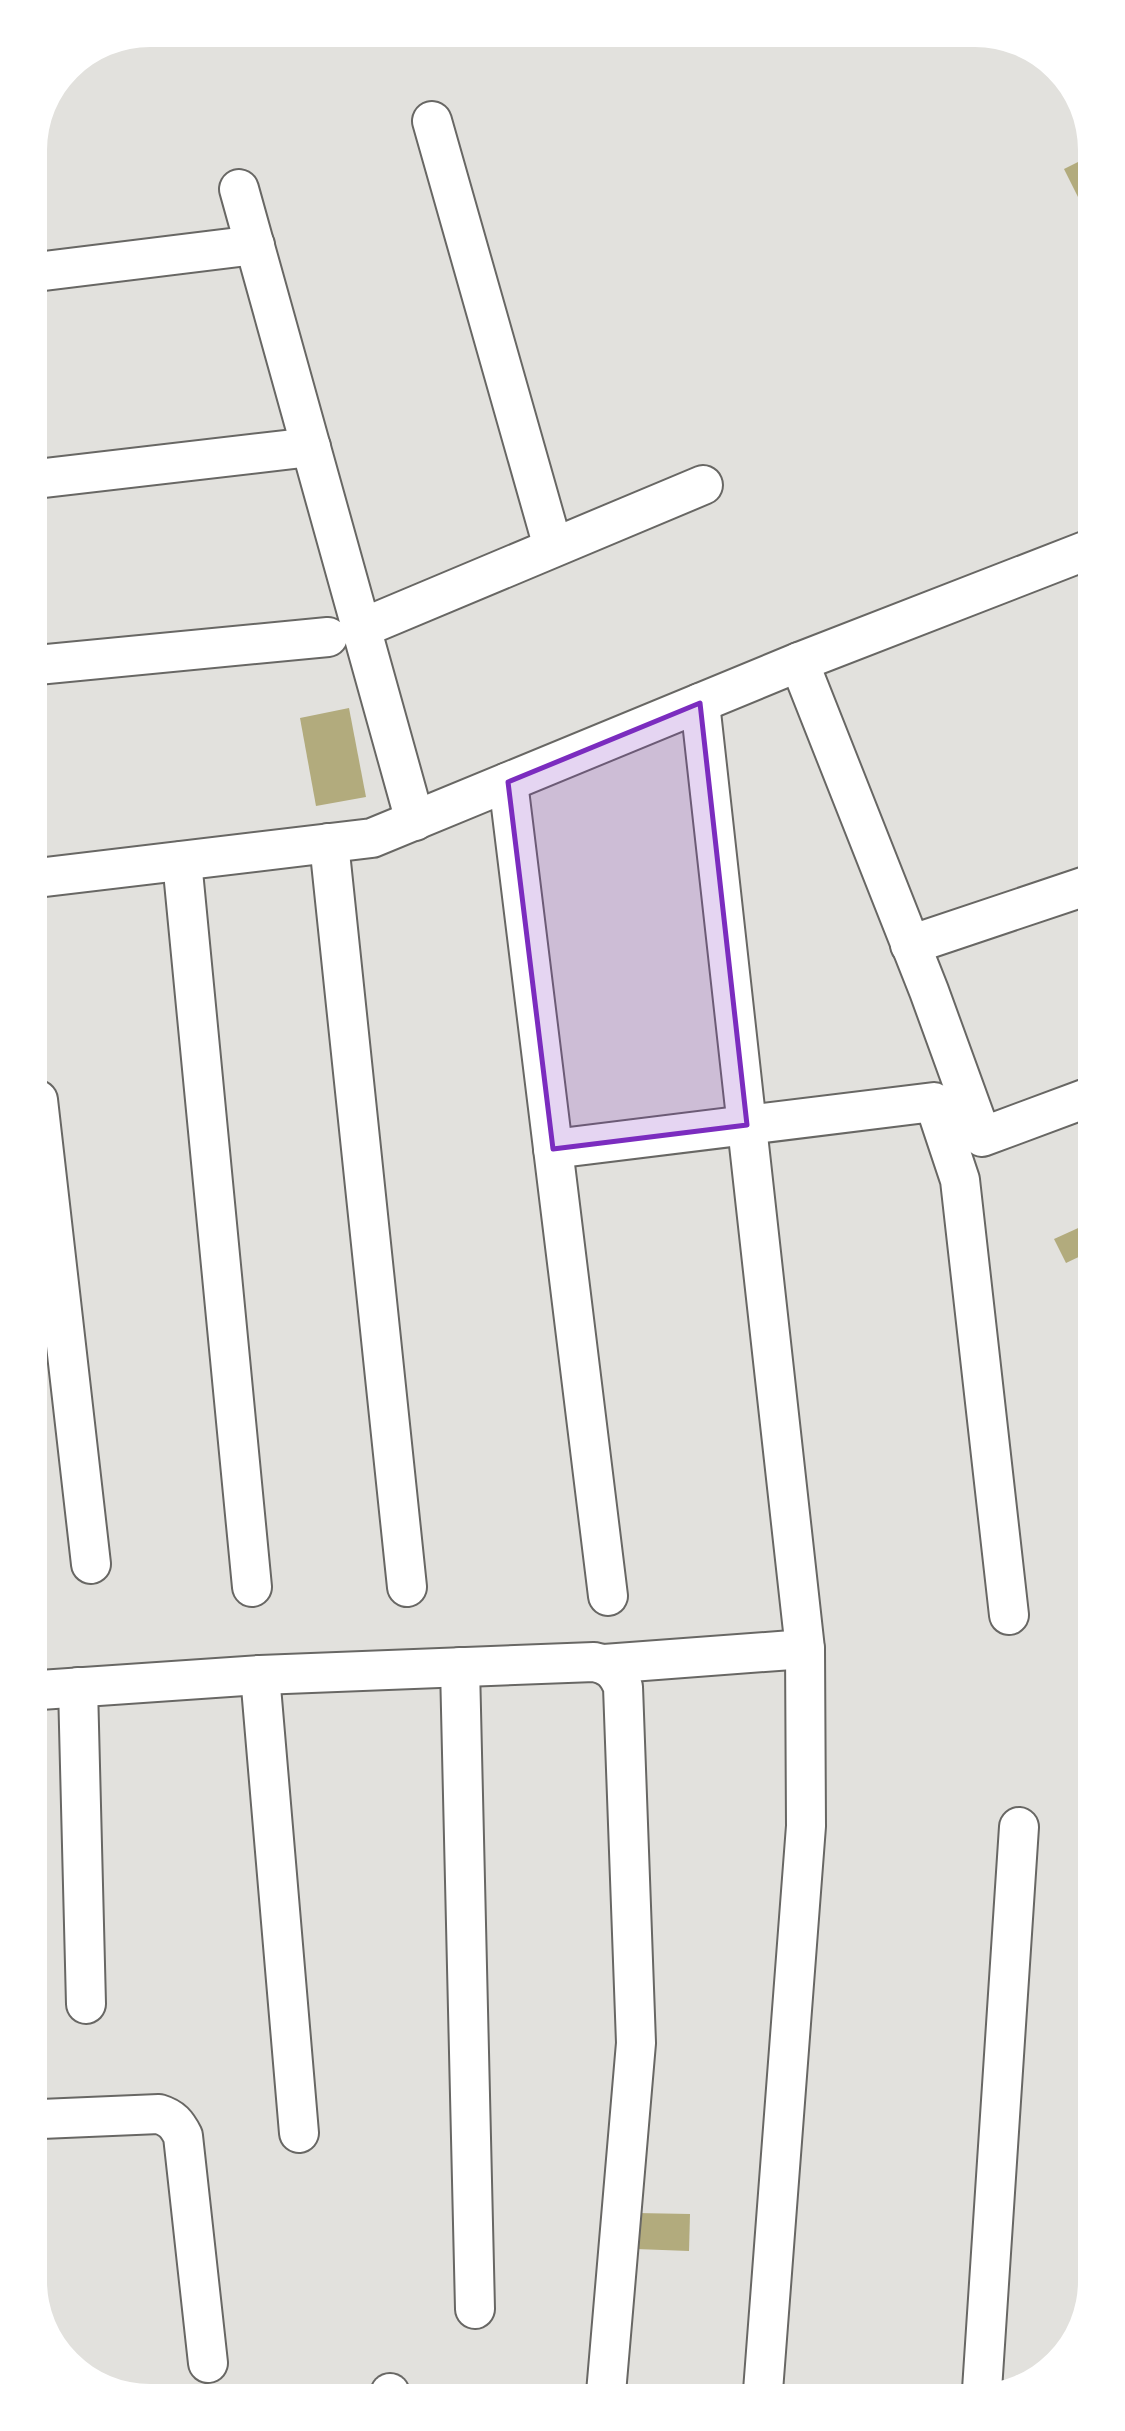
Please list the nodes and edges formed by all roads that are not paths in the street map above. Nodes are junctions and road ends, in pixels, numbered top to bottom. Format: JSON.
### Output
{"nodes":[{"id":1,"x":432,"y":121,"type":"dead end"},
{"id":2,"x":239,"y":189,"type":"dead end"},
{"id":3,"x":255,"y":245,"type":"junction"},
{"id":4,"x":47,"y":271,"type":"edge"},
{"id":5,"x":311,"y":447,"type":"junction"},
{"id":6,"x":47,"y":478,"type":"edge"},
{"id":7,"x":703,"y":485,"type":"dead end"},
{"id":8,"x":553,"y":547,"type":"junction"},
{"id":9,"x":1078,"y":554,"type":"edge"},
{"id":10,"x":345,"y":633,"type":"junction"},
{"id":11,"x":799,"y":662,"type":"junction"},
{"id":12,"x":47,"y":664,"type":"edge"},
{"id":13,"x":701,"y":704,"type":"junction"},
{"id":14,"x":508,"y":782,"type":"junction"},
{"id":15,"x":415,"y":821,"type":"junction"},
{"id":16,"x":330,"y":843,"type":"junction"},
{"id":17,"x":182,"y":861,"type":"junction"},
{"id":18,"x":47,"y":877,"type":"edge"},
{"id":19,"x":1078,"y":889,"type":"edge"},
{"id":20,"x":910,"y":945,"type":"junction"},
{"id":21,"x":1078,"y":1101,"type":"edge"},
{"id":22,"x":747,"y":1125,"type":"junction"},
{"id":23,"x":553,"y":1149,"type":"junction"},
{"id":24,"x":47,"y":1179,"type":"edge"},
{"id":25,"x":91,"y":1564,"type":"dead end"},
{"id":26,"x":252,"y":1587,"type":"dead end"},
{"id":27,"x":407,"y":1587,"type":"dead end"},
{"id":28,"x":608,"y":1596,"type":"dead end"},
{"id":29,"x":1009,"y":1615,"type":"dead end"},
{"id":30,"x":804,"y":1649,"type":"junction"},
{"id":31,"x":604,"y":1664,"type":"junction"},
{"id":32,"x":460,"y":1667,"type":"junction"},
{"id":33,"x":260,"y":1675,"type":"junction"},
{"id":34,"x":78,"y":1687,"type":"junction"},
{"id":35,"x":47,"y":1689,"type":"edge"},
{"id":36,"x":1020,"y":1827,"type":"dead end"},
{"id":37,"x":86,"y":2004,"type":"dead end"},
{"id":38,"x":47,"y":2119,"type":"edge"},
{"id":39,"x":299,"y":2133,"type":"dead end"},
{"id":40,"x":475,"y":2309,"type":"dead end"},
{"id":41,"x":208,"y":2363,"type":"dead end"},
{"id":42,"x":982,"y":2383,"type":"edge"},
{"id":43,"x":607,"y":2384,"type":"edge"},
{"id":44,"x":764,"y":2384,"type":"edge"}],
"edges":[{"from":1,"to":8,"type":"street"},
{"from":2,"to":3,"type":"street"},
{"from":3,"to":4,"type":"street"},
{"from":3,"to":5,"type":"street"},
{"from":5,"to":6,"type":"street"},
{"from":5,"to":10,"type":"street"},
{"from":7,"to":8,"type":"street"},
{"from":8,"to":10,"type":"street"},
{"from":9,"to":11,"type":"street"},
{"from":10,"to":12,"type":"street"},
{"from":10,"to":15,"type":"street"},
{"from":11,"to":13,"type":"street"},
{"from":11,"to":20,"type":"street"},
{"from":13,"to":14,"type":"street"},
{"from":13,"to":22,"type":"street"},
{"from":14,"to":15,"type":"street"},
{"from":14,"to":23,"type":"street"},
{"from":15,"to":16,"type":"street"},
{"from":16,"to":17,"type":"street"},
{"from":16,"to":27,"type":"street"},
{"from":17,"to":18,"type":"street"},
{"from":17,"to":26,"type":"street"},
{"from":19,"to":20,"type":"street"},
{"from":20,"to":21,"type":"street"},
{"from":22,"to":23,"type":"street"},
{"from":22,"to":29,"type":"street"},
{"from":22,"to":30,"type":"street"},
{"from":23,"to":28,"type":"street"},
{"from":24,"to":25,"type":"street"},
{"from":30,"to":31,"type":"street"},
{"from":30,"to":44,"type":"street"},
{"from":31,"to":32,"type":"street"},
{"from":31,"to":43,"type":"street"},
{"from":32,"to":33,"type":"street"},
{"from":32,"to":40,"type":"street"},
{"from":33,"to":34,"type":"street"},
{"from":33,"to":39,"type":"street"},
{"from":34,"to":35,"type":"street"},
{"from":34,"to":37,"type":"street"},
{"from":36,"to":42,"type":"street"},
{"from":38,"to":41,"type":"street"}]}
